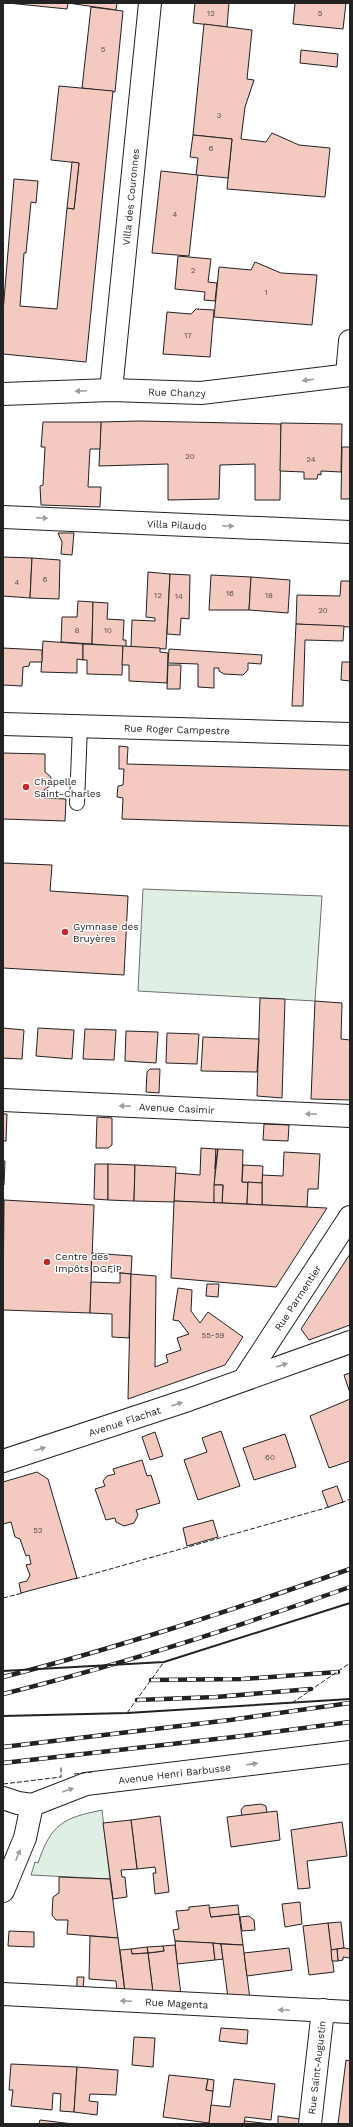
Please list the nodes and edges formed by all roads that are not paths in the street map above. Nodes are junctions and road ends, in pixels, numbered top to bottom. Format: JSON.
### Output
{"nodes":[{"id":1,"x":150,"y":3,"type":"edge"},
{"id":2,"x":350,"y":341,"type":"edge"},
{"id":3,"x":348,"y":375,"type":"edge"},
{"id":4,"x":111,"y":390,"type":"junction"},
{"id":5,"x":3,"y":394,"type":"edge"},
{"id":6,"x":3,"y":517,"type":"edge"},
{"id":7,"x":350,"y":532,"type":"edge"},
{"id":8,"x":3,"y":724,"type":"edge"},
{"id":9,"x":80,"y":726,"type":"junction"},
{"id":10,"x":350,"y":734,"type":"edge"},
{"id":11,"x":78,"y":803,"type":"dead end"},
{"id":12,"x":3,"y":1100,"type":"edge"},
{"id":13,"x":350,"y":1116,"type":"edge"},
{"id":14,"x":350,"y":1217,"type":"edge"},
{"id":15,"x":350,"y":1342,"type":"edge"},
{"id":16,"x":246,"y":1378,"type":"junction"},
{"id":17,"x":3,"y":1461,"type":"edge"},
{"id":18,"x":350,"y":1752,"type":"edge"},
{"id":19,"x":3,"y":1798,"type":"edge"},
{"id":20,"x":32,"y":1805,"type":"junction"},
{"id":21,"x":3,"y":1891,"type":"edge"},
{"id":22,"x":3,"y":1994,"type":"edge"},
{"id":23,"x":323,"y":2010,"type":"junction"},
{"id":24,"x":350,"y":2012,"type":"edge"},
{"id":25,"x":310,"y":2124,"type":"edge"}],
"edges":[{"from":1,"to":4,"type":"street","name":"Villa des Couronnes"},
{"from":2,"to":3,"type":"street"},
{"from":3,"to":4,"type":"street","name":"Rue Chanzy","one_way":true},
{"from":4,"to":5,"type":"street","name":"Rue Chanzy","one_way":true},
{"from":6,"to":7,"type":"street","name":"Villa Pilaudo","one_way":true},
{"from":8,"to":9,"type":"street","name":"Rue Roger Campestre"},
{"from":9,"to":10,"type":"street","name":"Rue Roger Campestre"},
{"from":9,"to":11,"type":"lane"},
{"from":13,"to":12,"type":"street","name":"Avenue Casimir","one_way":true},
{"from":14,"to":16,"type":"street","name":"Rue Parmentier"},
{"from":16,"to":15,"type":"street","name":"Avenue Flachat","one_way":true},
{"from":17,"to":16,"type":"street","name":"Avenue Flachat","one_way":true},
{"from":20,"to":18,"type":"street","name":"Avenue Henri Barbusse","one_way":true},
{"from":19,"to":20,"type":"street"},
{"from":21,"to":20,"type":"street","one_way":true},
{"from":23,"to":22,"type":"street","name":"Rue Magenta","one_way":true},
{"from":23,"to":24,"type":"street","name":"Rue Magenta"},
{"from":23,"to":25,"type":"street","name":"Rue Saint-Augustin"}]}
